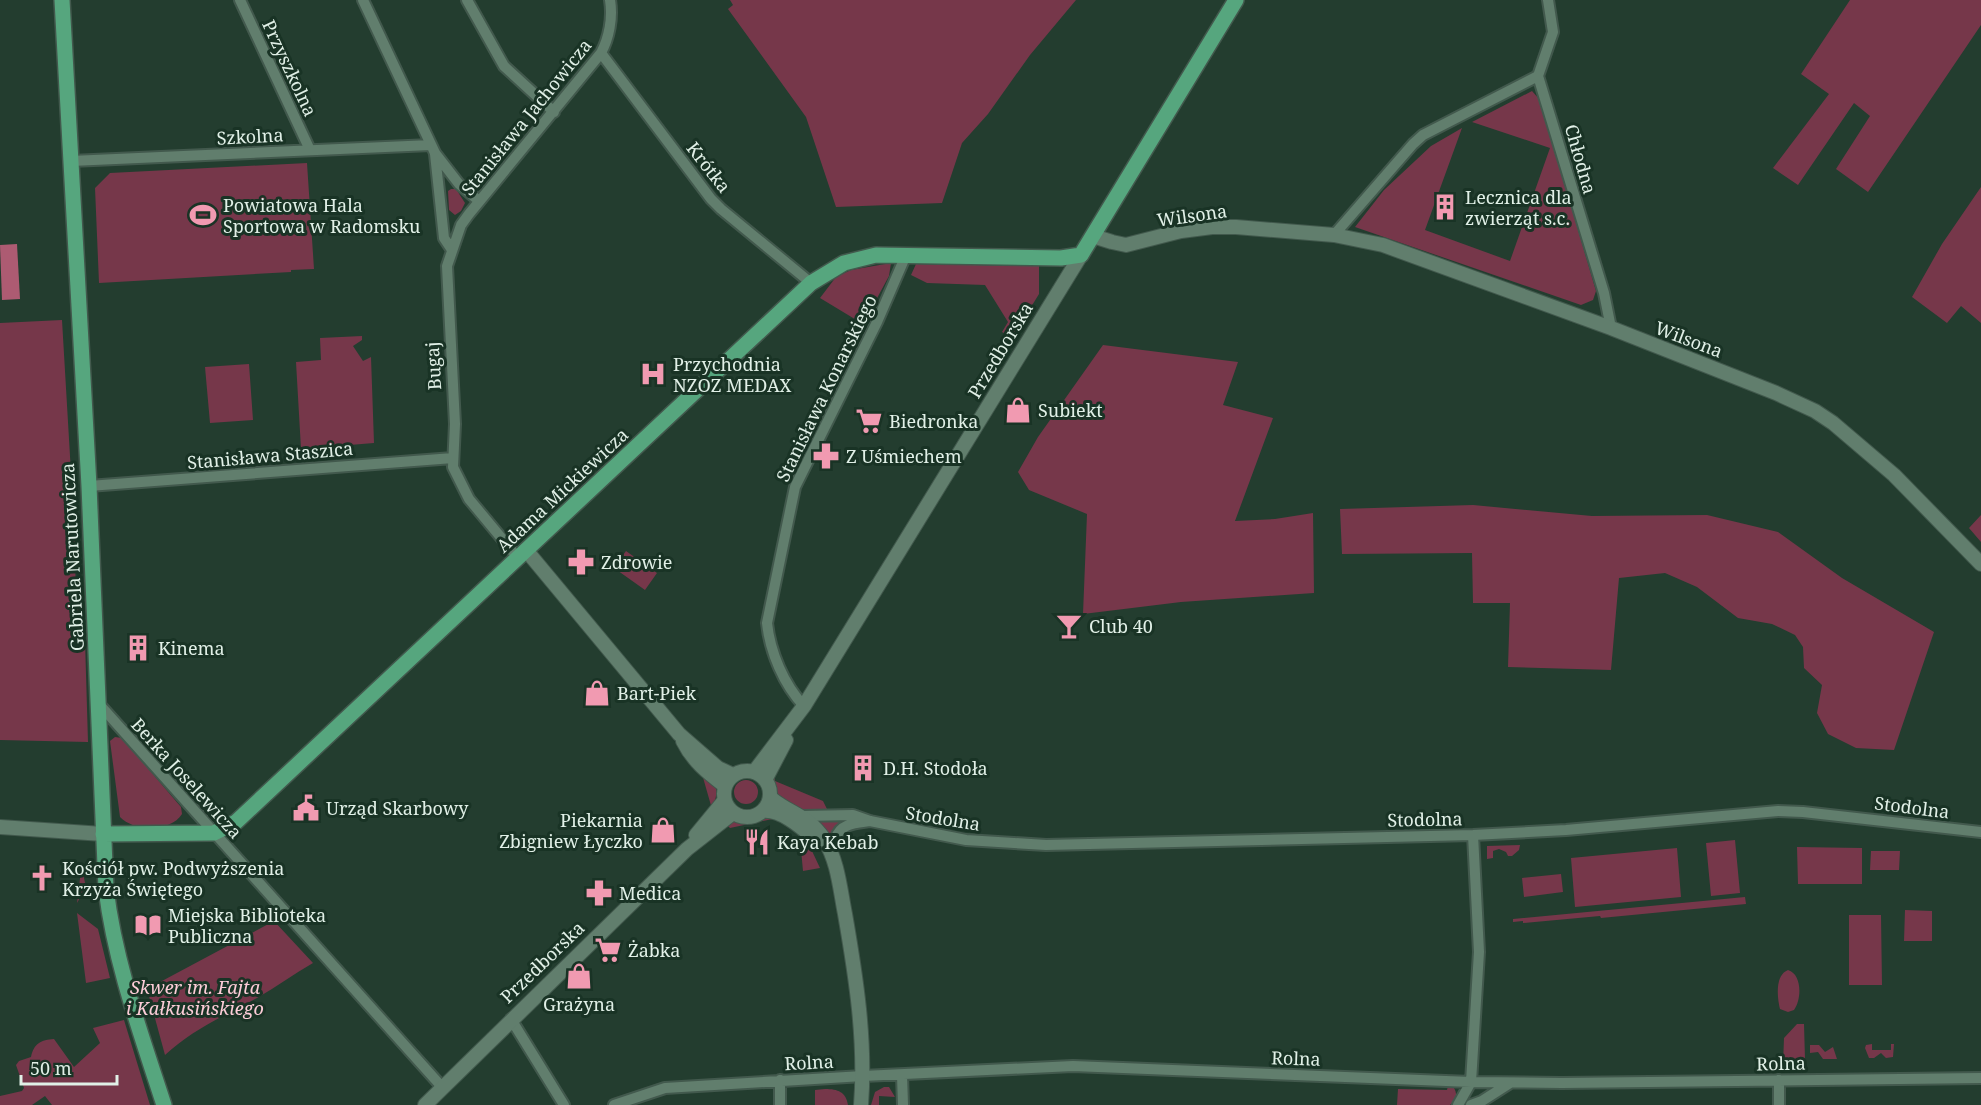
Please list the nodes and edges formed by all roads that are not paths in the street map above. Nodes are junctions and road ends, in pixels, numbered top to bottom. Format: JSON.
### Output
{"nodes":[{"id":1,"x":62,"y":0,"type":"edge"},
{"id":2,"x":240,"y":0,"type":"edge"},
{"id":3,"x":363,"y":0,"type":"edge"},
{"id":4,"x":467,"y":0,"type":"edge"},
{"id":5,"x":610,"y":0,"type":"edge"},
{"id":6,"x":1236,"y":0,"type":"edge"},
{"id":7,"x":1548,"y":0,"type":"edge"},
{"id":8,"x":601,"y":53,"type":"junction"},
{"id":9,"x":1539,"y":76,"type":"junction"},
{"id":10,"x":554,"y":112,"type":"junction"},
{"id":11,"x":433,"y":149,"type":"junction"},
{"id":12,"x":310,"y":150,"type":"junction"},
{"id":13,"x":71,"y":161,"type":"junction"},
{"id":14,"x":479,"y":201,"type":"junction"},
{"id":15,"x":1334,"y":235,"type":"junction"},
{"id":16,"x":1093,"y":236,"type":"junction"},
{"id":17,"x":452,"y":250,"type":"junction"},
{"id":18,"x":906,"y":255,"type":"junction"},
{"id":19,"x":1081,"y":255,"type":"junction"},
{"id":20,"x":811,"y":283,"type":"junction"},
{"id":21,"x":1611,"y":328,"type":"junction"},
{"id":22,"x":453,"y":458,"type":"junction"},
{"id":23,"x":89,"y":486,"type":"junction"},
{"id":24,"x":522,"y":554,"type":"junction"},
{"id":25,"x":1981,"y":564,"type":"edge"},
{"id":26,"x":99,"y":704,"type":"junction"},
{"id":27,"x":804,"y":706,"type":"junction"},
{"id":28,"x":760,"y":776,"type":"junction"},
{"id":29,"x":729,"y":781,"type":"junction"},
{"id":30,"x":771,"y":798,"type":"junction"},
{"id":31,"x":724,"y":801,"type":"junction"},
{"id":32,"x":763,"y":811,"type":"junction"},
{"id":33,"x":733,"y":813,"type":"junction"},
{"id":34,"x":803,"y":816,"type":"junction"},
{"id":35,"x":870,"y":821,"type":"junction"},
{"id":36,"x":0,"y":827,"type":"edge"},
{"id":37,"x":1981,"y":832,"type":"edge"},
{"id":38,"x":214,"y":833,"type":"junction"},
{"id":39,"x":103,"y":834,"type":"junction"},
{"id":40,"x":1473,"y":835,"type":"junction"},
{"id":41,"x":687,"y":849,"type":"junction"},
{"id":42,"x":830,"y":852,"type":"junction"},
{"id":43,"x":512,"y":1019,"type":"junction"},
{"id":44,"x":902,"y":1075,"type":"junction"},
{"id":45,"x":863,"y":1076,"type":"junction"},
{"id":46,"x":1981,"y":1078,"type":"edge"},
{"id":47,"x":780,"y":1080,"type":"junction"},
{"id":48,"x":1779,"y":1080,"type":"junction"},
{"id":49,"x":1471,"y":1082,"type":"junction"},
{"id":50,"x":1511,"y":1082,"type":"junction"},
{"id":51,"x":442,"y":1087,"type":"junction"},
{"id":52,"x":164,"y":1105,"type":"edge"},
{"id":53,"x":424,"y":1105,"type":"edge"},
{"id":54,"x":564,"y":1105,"type":"edge"},
{"id":55,"x":614,"y":1105,"type":"edge"},
{"id":56,"x":780,"y":1105,"type":"edge"},
{"id":57,"x":861,"y":1105,"type":"edge"},
{"id":58,"x":903,"y":1105,"type":"edge"},
{"id":59,"x":1458,"y":1105,"type":"edge"},
{"id":60,"x":1471,"y":1105,"type":"edge"},
{"id":61,"x":1779,"y":1105,"type":"edge"}],
"edges":[{"from":1,"to":13,"type":"main road","name":"Gabriela Narutowicza"},
{"from":2,"to":12,"type":"street","name":"Przyszkolna"},
{"from":3,"to":11,"type":"street","name":"Bugaj"},
{"from":4,"to":10,"type":"street"},
{"from":5,"to":8,"type":"street","name":"Stanisława Jachowicza"},
{"from":6,"to":16,"type":"main road","name":"Przedborska"},
{"from":7,"to":9,"type":"street"},
{"from":8,"to":10,"type":"street","name":"Stanisława Jachowicza"},
{"from":8,"to":20,"type":"street","name":"Krótka"},
{"from":9,"to":15,"type":"street"},
{"from":9,"to":21,"type":"street","name":"Chłodna"},
{"from":10,"to":14,"type":"street","name":"Stanisława Jachowicza"},
{"from":11,"to":12,"type":"street","name":"Szkolna"},
{"from":11,"to":14,"type":"street","name":"Bugaj"},
{"from":11,"to":17,"type":"street","name":"Bugaj"},
{"from":12,"to":13,"type":"street","name":"Szkolna"},
{"from":13,"to":23,"type":"main road","name":"Gabriela Narutowicza"},
{"from":14,"to":17,"type":"street","name":"Stanisława Jachowicza"},
{"from":15,"to":16,"type":"street","name":"Wilsona"},
{"from":15,"to":21,"type":"street","name":"Wilsona"},
{"from":16,"to":19,"type":"main road","name":"Przedborska"},
{"from":17,"to":22,"type":"street","name":"Bugaj"},
{"from":18,"to":19,"type":"main road","name":"Adama Mickiewicza"},
{"from":18,"to":20,"type":"main road","name":"Adama Mickiewicza"},
{"from":18,"to":27,"type":"street","name":"Stanisława Konarskiego"},
{"from":19,"to":27,"type":"street","name":"Przedborska"},
{"from":20,"to":24,"type":"main road","name":"Adama Mickiewicza"},
{"from":21,"to":25,"type":"street","name":"Wilsona"},
{"from":22,"to":23,"type":"street","name":"Stanisława Staszica"},
{"from":22,"to":24,"type":"street","name":"Bugaj"},
{"from":23,"to":26,"type":"main road","name":"Gabriela Narutowicza"},
{"from":24,"to":29,"type":"street","name":"Bugaj"},
{"from":24,"to":38,"type":"main road","name":"Adama Mickiewicza"},
{"from":26,"to":38,"type":"street","name":"Berka Joselewicza"},
{"from":26,"to":39,"type":"main road","name":"Gabriela Narutowicza"},
{"from":27,"to":28,"type":"street","name":"Przedborska"},
{"from":28,"to":29,"type":"street"},
{"from":28,"to":30,"type":"street"},
{"from":29,"to":31,"type":"street"},
{"from":30,"to":32,"type":"street"},
{"from":30,"to":34,"type":"street"},
{"from":31,"to":33,"type":"street"},
{"from":31,"to":41,"type":"street","name":"Przedborska"},
{"from":32,"to":33,"type":"street"},
{"from":32,"to":42,"type":"street"},
{"from":33,"to":41,"type":"street","name":"Przedborska"},
{"from":34,"to":35,"type":"street","name":"Stodolna"},
{"from":34,"to":42,"type":"street"},
{"from":35,"to":40,"type":"street","name":"Stodolna"},
{"from":35,"to":42,"type":"street","name":"Stodolna"},
{"from":36,"to":39,"type":"street"},
{"from":37,"to":40,"type":"street","name":"Stodolna"},
{"from":38,"to":39,"type":"main road","name":"Adama Mickiewicza"},
{"from":38,"to":51,"type":"street","name":"Berka Joselewicza"},
{"from":39,"to":52,"type":"main road","name":"Gabriela Narutowicza"},
{"from":40,"to":49,"type":"street"},
{"from":41,"to":43,"type":"street","name":"Przedborska"},
{"from":42,"to":45,"type":"street"},
{"from":43,"to":51,"type":"street","name":"Przedborska"},
{"from":43,"to":54,"type":"street"},
{"from":44,"to":45,"type":"street","name":"Rolna"},
{"from":44,"to":49,"type":"street","name":"Rolna"},
{"from":44,"to":58,"type":"street"},
{"from":45,"to":47,"type":"street","name":"Rolna"},
{"from":45,"to":57,"type":"street"},
{"from":46,"to":48,"type":"street","name":"Rolna"},
{"from":47,"to":55,"type":"street","name":"Rolna"},
{"from":47,"to":56,"type":"street"},
{"from":48,"to":50,"type":"street","name":"Rolna"},
{"from":48,"to":61,"type":"street"},
{"from":49,"to":50,"type":"street","name":"Rolna"},
{"from":49,"to":59,"type":"street"},
{"from":50,"to":60,"type":"street"},
{"from":51,"to":53,"type":"street","name":"Przedborska"}]}
